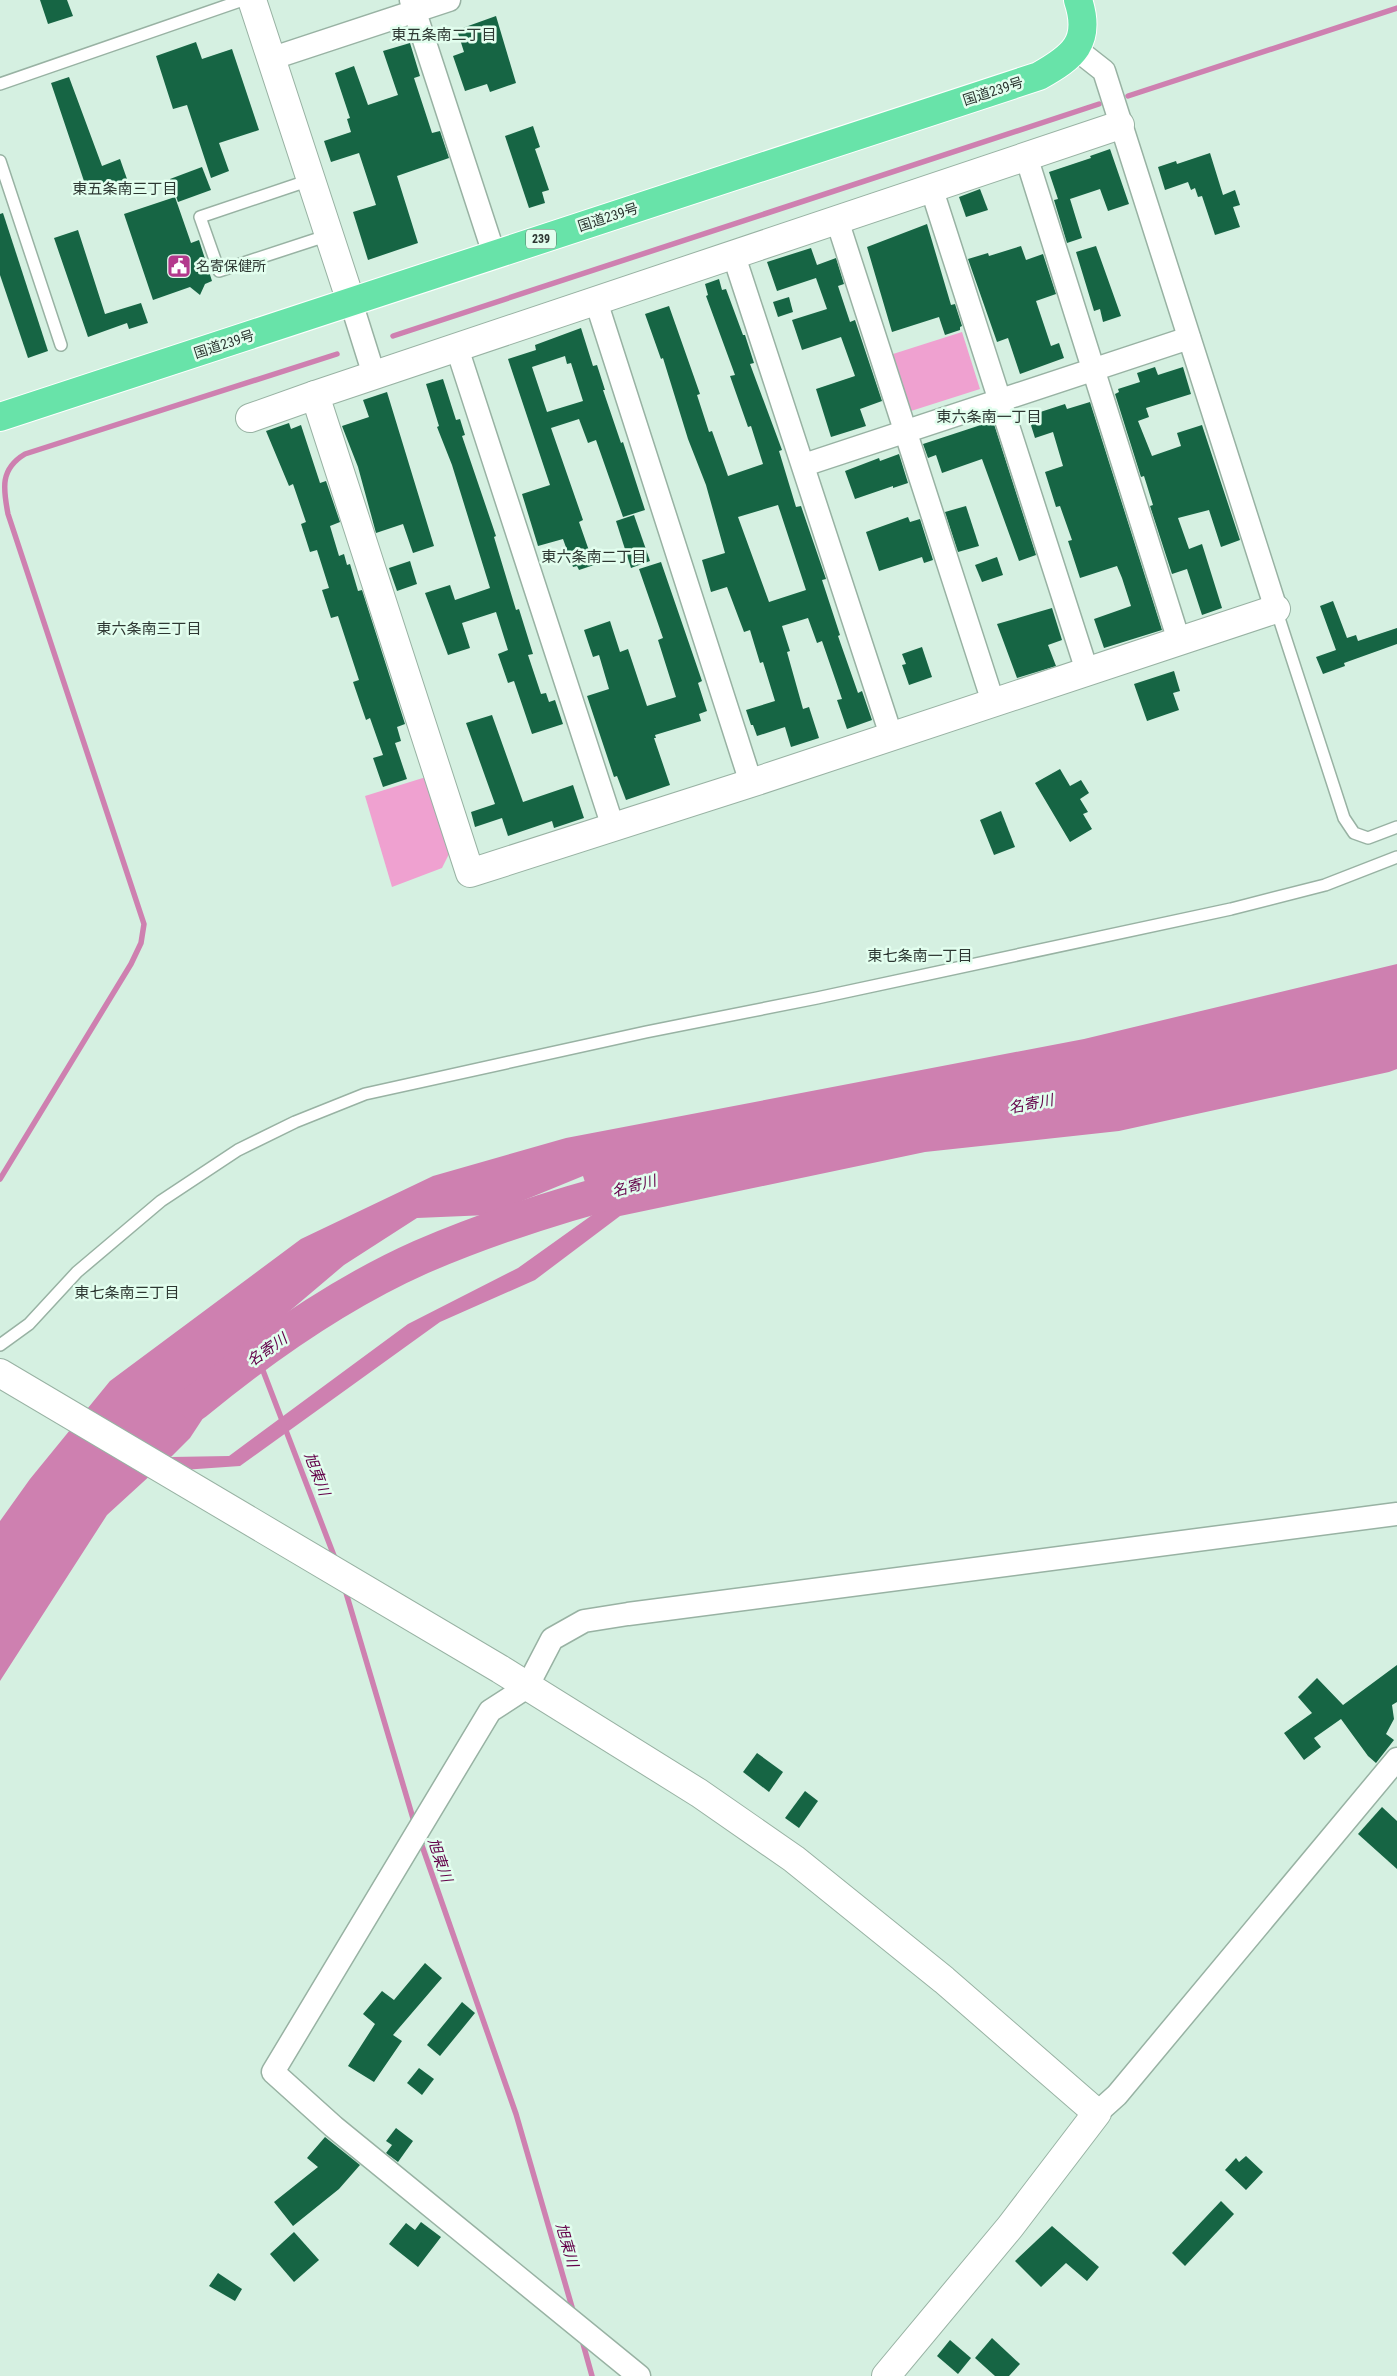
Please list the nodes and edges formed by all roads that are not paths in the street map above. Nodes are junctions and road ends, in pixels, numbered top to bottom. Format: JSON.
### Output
{"nodes":[{"id":1,"x":243,"y":0,"type":"edge"},
{"id":2,"x":252,"y":0,"type":"edge"},
{"id":3,"x":449,"y":0,"type":"edge"},
{"id":4,"x":1078,"y":0,"type":"edge"},
{"id":5,"x":413,"y":6,"type":"edge"},
{"id":6,"x":1076,"y":49,"type":"junction"},
{"id":7,"x":270,"y":59,"type":"junction"},
{"id":8,"x":0,"y":84,"type":"edge"},
{"id":9,"x":1120,"y":125,"type":"junction"},
{"id":10,"x":1026,"y":156,"type":"junction"},
{"id":11,"x":0,"y":161,"type":"edge"},
{"id":12,"x":310,"y":180,"type":"junction"},
{"id":13,"x":931,"y":187,"type":"junction"},
{"id":14,"x":837,"y":220,"type":"junction"},
{"id":15,"x":329,"y":235,"type":"junction"},
{"id":16,"x":494,"y":254,"type":"junction"},
{"id":17,"x":734,"y":256,"type":"junction"},
{"id":18,"x":596,"y":301,"type":"junction"},
{"id":19,"x":351,"y":302,"type":"junction"},
{"id":20,"x":1189,"y":338,"type":"junction"},
{"id":21,"x":61,"y":345,"type":"dead end"},
{"id":22,"x":456,"y":348,"type":"junction"},
{"id":23,"x":1093,"y":370,"type":"junction"},
{"id":24,"x":374,"y":375,"type":"junction"},
{"id":25,"x":315,"y":395,"type":"junction"},
{"id":26,"x":1000,"y":400,"type":"junction"},
{"id":27,"x":0,"y":417,"type":"edge"},
{"id":28,"x":250,"y":418,"type":"dead end"},
{"id":29,"x":905,"y":432,"type":"junction"},
{"id":30,"x":804,"y":466,"type":"junction"},
{"id":31,"x":1276,"y":608,"type":"junction"},
{"id":32,"x":1178,"y":640,"type":"junction"},
{"id":33,"x":1087,"y":671,"type":"junction"},
{"id":34,"x":993,"y":702,"type":"junction"},
{"id":35,"x":891,"y":735,"type":"junction"},
{"id":36,"x":752,"y":783,"type":"junction"},
{"id":37,"x":613,"y":827,"type":"junction"},
{"id":38,"x":1397,"y":827,"type":"edge"},
{"id":39,"x":1397,"y":857,"type":"edge"},
{"id":40,"x":0,"y":1344,"type":"edge"},
{"id":41,"x":3,"y":1376,"type":"edge"},
{"id":42,"x":1397,"y":1514,"type":"edge"},
{"id":43,"x":527,"y":1688,"type":"junction"},
{"id":44,"x":1397,"y":1759,"type":"edge"},
{"id":45,"x":1097,"y":2113,"type":"junction"},
{"id":46,"x":639,"y":2376,"type":"edge"},
{"id":47,"x":886,"y":2376,"type":"edge"}],
"edges":[{"from":1,"to":8,"type":"lane"},
{"from":2,"to":7,"type":"street"},
{"from":3,"to":5,"type":"street"},
{"from":4,"to":6,"type":"highway","name":"国道239号","number":"239"},
{"from":5,"to":7,"type":"street"},
{"from":5,"to":16,"type":"street"},
{"from":6,"to":9,"type":"street"},
{"from":6,"to":16,"type":"highway","name":"国道239号","number":"239"},
{"from":7,"to":12,"type":"street"},
{"from":9,"to":10,"type":"street"},
{"from":9,"to":20,"type":"street"},
{"from":10,"to":13,"type":"street"},
{"from":10,"to":23,"type":"street"},
{"from":11,"to":21,"type":"lane"},
{"from":12,"to":15,"type":"street"},
{"from":12,"to":15,"type":"lane"},
{"from":13,"to":14,"type":"street"},
{"from":13,"to":26,"type":"street"},
{"from":14,"to":17,"type":"street"},
{"from":14,"to":29,"type":"street"},
{"from":15,"to":19,"type":"street"},
{"from":16,"to":19,"type":"highway","name":"国道239号","number":"239"},
{"from":17,"to":18,"type":"street"},
{"from":17,"to":30,"type":"street"},
{"from":18,"to":22,"type":"street"},
{"from":18,"to":36,"type":"street"},
{"from":19,"to":24,"type":"street"},
{"from":19,"to":27,"type":"highway","name":"国道239号","number":"239"},
{"from":20,"to":23,"type":"street"},
{"from":20,"to":31,"type":"street"},
{"from":22,"to":24,"type":"street"},
{"from":22,"to":37,"type":"street"},
{"from":23,"to":26,"type":"street"},
{"from":23,"to":32,"type":"street"},
{"from":24,"to":25,"type":"street"},
{"from":25,"to":28,"type":"street"},
{"from":25,"to":37,"type":"street"},
{"from":26,"to":29,"type":"street"},
{"from":26,"to":33,"type":"street"},
{"from":29,"to":30,"type":"street"},
{"from":29,"to":34,"type":"street"},
{"from":30,"to":35,"type":"street"},
{"from":31,"to":32,"type":"street"},
{"from":31,"to":38,"type":"lane"},
{"from":32,"to":33,"type":"street"},
{"from":33,"to":34,"type":"street"},
{"from":34,"to":35,"type":"street"},
{"from":35,"to":36,"type":"street"},
{"from":36,"to":37,"type":"street"},
{"from":39,"to":40,"type":"lane"},
{"from":41,"to":43,"type":"street"},
{"from":42,"to":43,"type":"street"},
{"from":43,"to":45,"type":"street"},
{"from":43,"to":46,"type":"street"},
{"from":44,"to":45,"type":"street"},
{"from":45,"to":47,"type":"street"}]}
